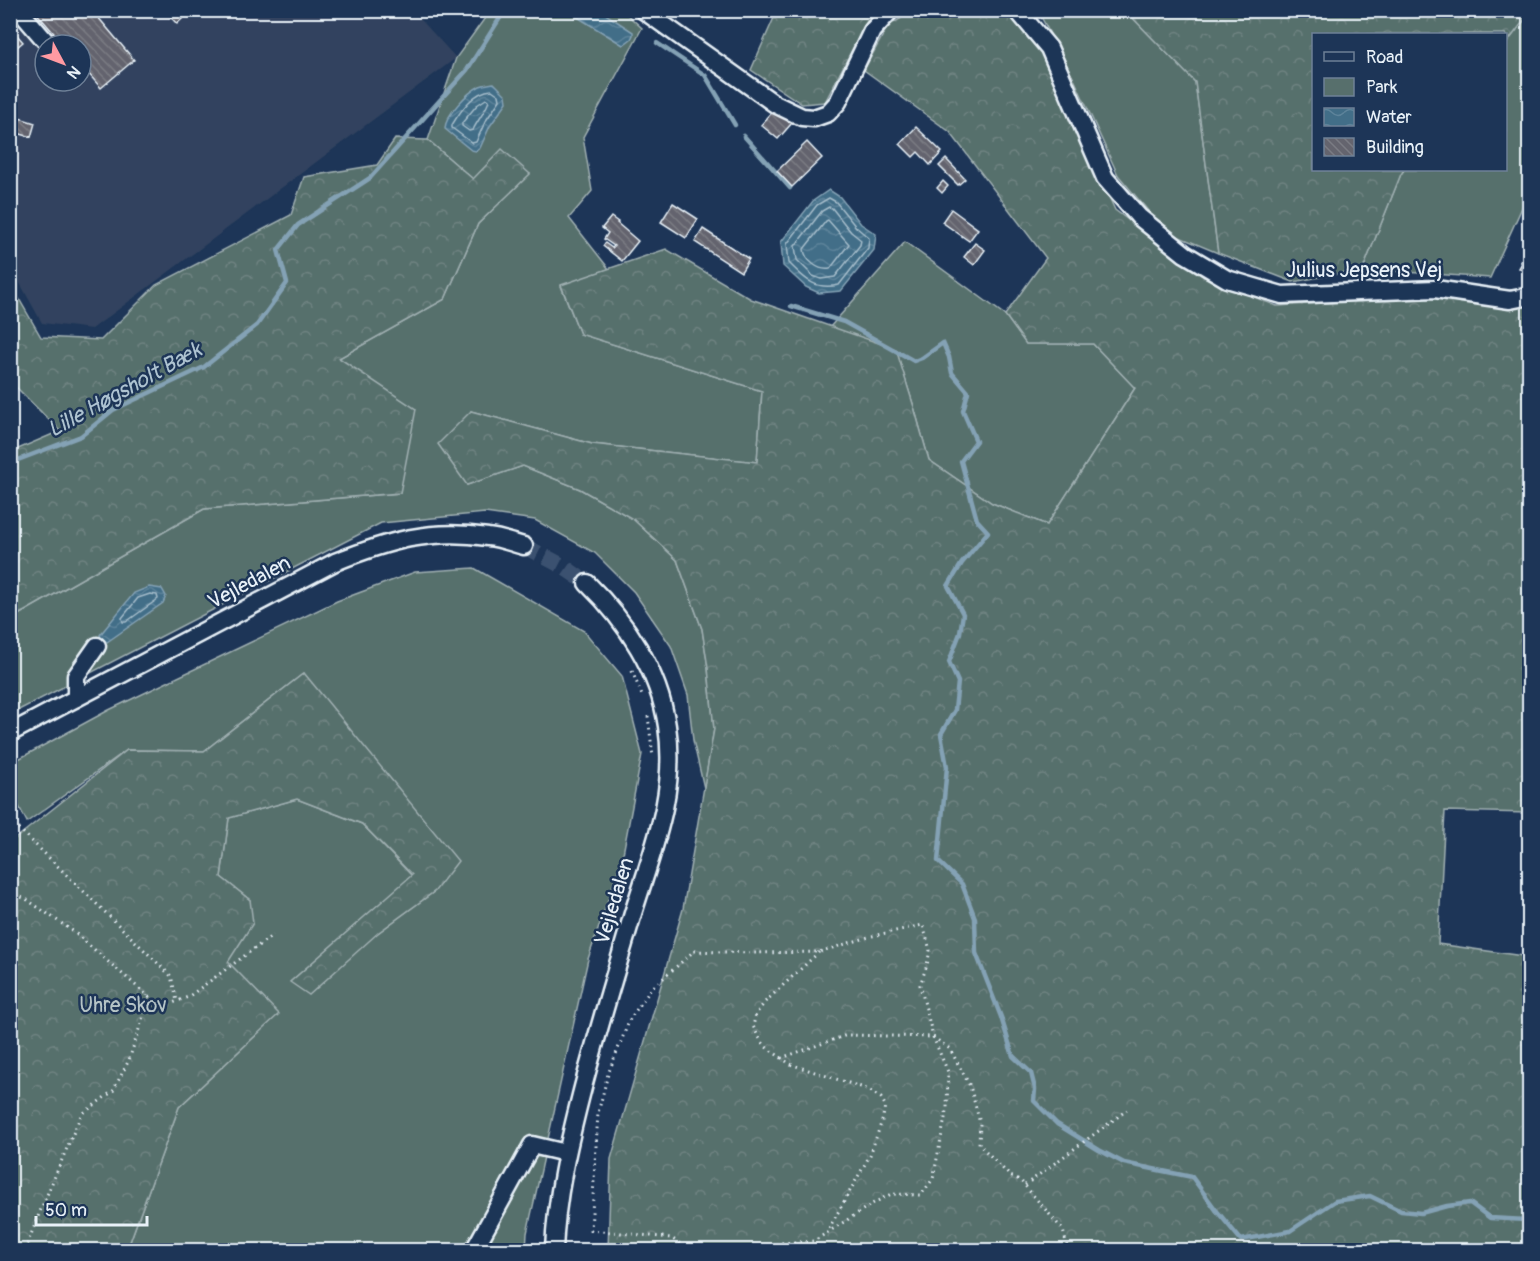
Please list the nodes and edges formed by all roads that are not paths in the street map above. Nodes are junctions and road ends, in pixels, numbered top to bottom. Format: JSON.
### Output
{"nodes":[{"id":1,"x":19,"y":10,"type":"edge"},
{"id":2,"x":643,"y":10,"type":"edge"},
{"id":3,"x":891,"y":10,"type":"edge"},
{"id":4,"x":1017,"y":10,"type":"edge"},
{"id":5,"x":39,"y":33,"type":"edge"},
{"id":6,"x":1530,"y":296,"type":"edge"},
{"id":7,"x":524,"y":546,"type":"tunnel mouth"},
{"id":8,"x":587,"y":583,"type":"tunnel mouth"},
{"id":9,"x":98,"y":646,"type":"dead end"},
{"id":10,"x":76,"y":698,"type":"junction"},
{"id":11,"x":10,"y":733,"type":"edge"},
{"id":12,"x":566,"y":1153,"type":"junction"},
{"id":13,"x":474,"y":1251,"type":"edge"},
{"id":14,"x":554,"y":1251,"type":"edge"}],
"edges":[{"from":1,"to":5,"type":"street"},
{"from":2,"to":3,"type":"street"},
{"from":4,"to":6,"type":"street","name":"Julius Jepsens Vej"},
{"from":7,"to":10,"type":"street","name":"Vejledalen"},
{"from":8,"to":12,"type":"street","name":"Vejledalen"},
{"from":9,"to":10,"type":"street"},
{"from":10,"to":11,"type":"street","name":"Vejledalen"},
{"from":12,"to":13,"type":"street"},
{"from":12,"to":14,"type":"street","name":"Vejledalen"}]}
